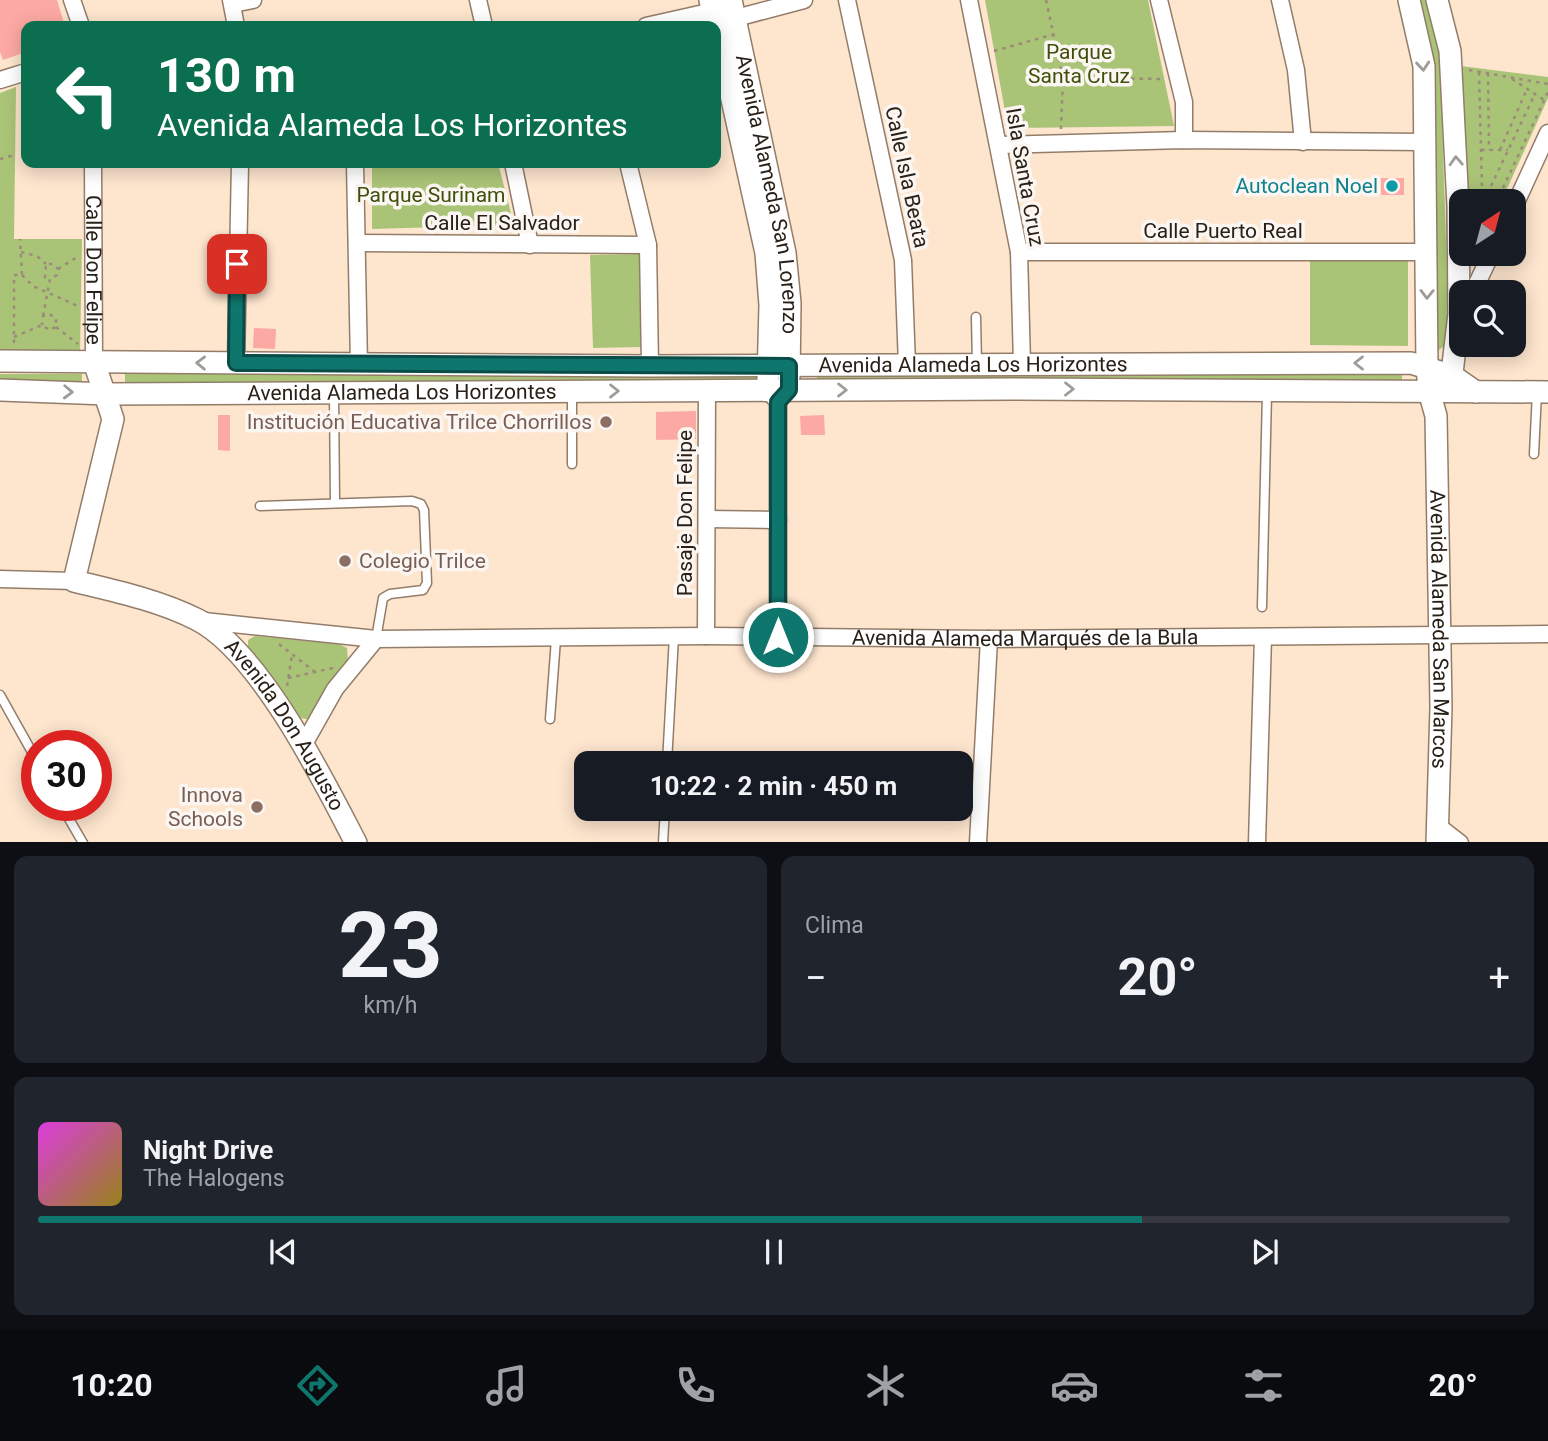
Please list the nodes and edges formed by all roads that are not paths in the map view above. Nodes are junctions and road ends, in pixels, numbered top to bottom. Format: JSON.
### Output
{"nodes":[{"id":1,"x":72,"y":0,"type":"edge"},
{"id":2,"x":253,"y":0,"type":"edge"},
{"id":3,"x":478,"y":0,"type":"edge"},
{"id":4,"x":804,"y":0,"type":"edge"},
{"id":5,"x":847,"y":0,"type":"edge"},
{"id":6,"x":969,"y":0,"type":"edge"},
{"id":7,"x":1159,"y":0,"type":"edge"},
{"id":8,"x":1280,"y":0,"type":"edge"},
{"id":9,"x":1409,"y":0,"type":"edge"},
{"id":10,"x":1437,"y":0,"type":"edge"},
{"id":11,"x":232,"y":2,"type":"edge"},
{"id":12,"x":712,"y":6,"type":"edge"},
{"id":13,"x":733,"y":9,"type":"edge"},
{"id":14,"x":79,"y":21,"type":"edge"},
{"id":15,"x":235,"y":21,"type":"edge"},
{"id":16,"x":483,"y":21,"type":"edge"},
{"id":17,"x":662,"y":21,"type":"edge"},
{"id":18,"x":721,"y":47,"type":"edge"},
{"id":19,"x":21,"y":74,"type":"edge"},
{"id":20,"x":0,"y":80,"type":"edge"},
{"id":21,"x":1548,"y":133,"type":"edge"},
{"id":22,"x":1184,"y":140,"type":"junction"},
{"id":23,"x":1303,"y":142,"type":"junction"},
{"id":24,"x":1426,"y":142,"type":"junction"},
{"id":25,"x":999,"y":145,"type":"junction"},
{"id":26,"x":93,"y":168,"type":"edge"},
{"id":27,"x":240,"y":168,"type":"edge"},
{"id":28,"x":355,"y":168,"type":"edge"},
{"id":29,"x":514,"y":168,"type":"edge"},
{"id":30,"x":629,"y":168,"type":"edge"},
{"id":31,"x":1459,"y":189,"type":"edge"},
{"id":32,"x":1522,"y":189,"type":"edge"},
{"id":33,"x":357,"y":243,"type":"junction"},
{"id":34,"x":530,"y":245,"type":"junction"},
{"id":35,"x":648,"y":245,"type":"junction"},
{"id":36,"x":1019,"y":252,"type":"junction"},
{"id":37,"x":1428,"y":252,"type":"junction"},
{"id":38,"x":976,"y":317,"type":"dead end"},
{"id":39,"x":7,"y":354,"type":"edge"},
{"id":40,"x":94,"y":355,"type":"junction"},
{"id":41,"x":1450,"y":357,"type":"edge"},
{"id":42,"x":236,"y":363,"type":"junction"},
{"id":43,"x":1022,"y":364,"type":"junction"},
{"id":44,"x":359,"y":365,"type":"junction"},
{"id":45,"x":907,"y":365,"type":"junction"},
{"id":46,"x":977,"y":365,"type":"junction"},
{"id":47,"x":650,"y":366,"type":"junction"},
{"id":48,"x":779,"y":366,"type":"junction"},
{"id":49,"x":1427,"y":367,"type":"junction"},
{"id":50,"x":1444,"y":386,"type":"junction"},
{"id":51,"x":0,"y":390,"type":"edge"},
{"id":52,"x":707,"y":390,"type":"junction"},
{"id":53,"x":1267,"y":390,"type":"junction"},
{"id":54,"x":572,"y":391,"type":"junction"},
{"id":55,"x":334,"y":392,"type":"junction"},
{"id":56,"x":1543,"y":392,"type":"edge"},
{"id":57,"x":107,"y":394,"type":"junction"},
{"id":58,"x":778,"y":394,"type":"junction"},
{"id":59,"x":1534,"y":454,"type":"dead end"},
{"id":60,"x":572,"y":464,"type":"dead end"},
{"id":61,"x":335,"y":502,"type":"junction"},
{"id":62,"x":260,"y":506,"type":"dead end"},
{"id":63,"x":707,"y":519,"type":"junction"},
{"id":64,"x":778,"y":520,"type":"junction"},
{"id":65,"x":0,"y":579,"type":"edge"},
{"id":66,"x":74,"y":580,"type":"junction"},
{"id":67,"x":1262,"y":607,"type":"dead end"},
{"id":68,"x":198,"y":620,"type":"junction"},
{"id":69,"x":1548,"y":634,"type":"edge"},
{"id":70,"x":674,"y":636,"type":"junction"},
{"id":71,"x":706,"y":636,"type":"junction"},
{"id":72,"x":1440,"y":636,"type":"junction"},
{"id":73,"x":778,"y":637,"type":"junction"},
{"id":74,"x":1263,"y":637,"type":"junction"},
{"id":75,"x":376,"y":639,"type":"junction"},
{"id":76,"x":556,"y":639,"type":"junction"},
{"id":77,"x":989,"y":639,"type":"junction"},
{"id":78,"x":0,"y":695,"type":"edge"},
{"id":79,"x":550,"y":719,"type":"dead end"},
{"id":80,"x":21,"y":732,"type":"edge"},
{"id":81,"x":304,"y":744,"type":"junction"},
{"id":82,"x":668,"y":751,"type":"edge"},
{"id":83,"x":71,"y":821,"type":"edge"},
{"id":84,"x":664,"y":821,"type":"edge"},
{"id":85,"x":1437,"y":834,"type":"edge"},
{"id":86,"x":83,"y":842,"type":"edge"},
{"id":87,"x":356,"y":842,"type":"edge"},
{"id":88,"x":663,"y":842,"type":"edge"},
{"id":89,"x":978,"y":842,"type":"edge"},
{"id":90,"x":1257,"y":842,"type":"edge"},
{"id":91,"x":1460,"y":842,"type":"edge"}],
"edges":[{"from":1,"to":14,"type":"street"},
{"from":2,"to":11,"type":"street"},
{"from":3,"to":16,"type":"street"},
{"from":4,"to":13,"type":"street"},
{"from":5,"to":45,"type":"street","name":"Calle Isla Beata"},
{"from":6,"to":25,"type":"street","name":"Isla Santa Cruz"},
{"from":7,"to":22,"type":"street"},
{"from":8,"to":23,"type":"street"},
{"from":9,"to":24,"type":"main road","name":"Avenida Alameda San Marcos","one_way":true},
{"from":31,"to":10,"type":"main road","name":"Avenida Alameda San Marcos","one_way":true},
{"from":11,"to":15,"type":"street"},
{"from":12,"to":17,"type":"street"},
{"from":13,"to":48,"type":"main road","name":"Avenida Alameda San Lorenzo"},
{"from":18,"to":48,"type":"main road","name":"Avenida Alameda San Lorenzo"},
{"from":19,"to":20,"type":"street"},
{"from":21,"to":32,"type":"street"},
{"from":22,"to":23,"type":"street"},
{"from":22,"to":25,"type":"street"},
{"from":23,"to":24,"type":"street"},
{"from":24,"to":37,"type":"main road","name":"Avenida Alameda San Marcos"},
{"from":25,"to":36,"type":"street","name":"Isla Santa Cruz"},
{"from":26,"to":40,"type":"street","name":"Calle Don Felipe"},
{"from":27,"to":42,"type":"street"},
{"from":28,"to":33,"type":"street"},
{"from":29,"to":34,"type":"street"},
{"from":30,"to":35,"type":"street"},
{"from":33,"to":34,"type":"street","name":"Calle El Salvador"},
{"from":33,"to":44,"type":"street"},
{"from":34,"to":35,"type":"street","name":"Calle El Salvador"},
{"from":35,"to":47,"type":"street"},
{"from":36,"to":37,"type":"street","name":"Calle Puerto Real"},
{"from":36,"to":43,"type":"street","name":"Isla Santa Cruz"},
{"from":37,"to":49,"type":"main road","name":"Avenida Alameda San Marcos","one_way":true},
{"from":38,"to":46,"type":"lane"},
{"from":39,"to":40,"type":"main road","name":"Avenida Alameda Los Horizontes"},
{"from":42,"to":40,"type":"main road","name":"Avenida Alameda Los Horizontes","one_way":true},
{"from":40,"to":57,"type":"main road","name":"Calle Don Felipe"},
{"from":41,"to":50,"type":"main road","name":"Avenida Alameda San Marcos"},
{"from":42,"to":44,"type":"main road","name":"Avenida Alameda Los Horizontes"},
{"from":43,"to":46,"type":"main road","name":"Avenida Alameda Los Horizontes"},
{"from":49,"to":43,"type":"main road","name":"Avenida Alameda Los Horizontes","one_way":true},
{"from":44,"to":47,"type":"main road","name":"Avenida Alameda Los Horizontes"},
{"from":45,"to":46,"type":"main road","name":"Avenida Alameda Los Horizontes"},
{"from":45,"to":48,"type":"main road","name":"Avenida Alameda Los Horizontes"},
{"from":47,"to":48,"type":"main road","name":"Avenida Alameda Los Horizontes"},
{"from":48,"to":58,"type":"main road","name":"Avenida Alameda San Lorenzo"},
{"from":49,"to":50,"type":"main road","name":"Avenida Alameda San Marcos"},
{"from":50,"to":53,"type":"main road","name":"Avenida Alameda Los Horizontes"},
{"from":50,"to":56,"type":"main road","name":"Avenida Alameda Los Horizontes"},
{"from":50,"to":72,"type":"main road","name":"Avenida Alameda San Marcos"},
{"from":51,"to":57,"type":"main road","name":"Avenida Alameda Los Horizontes","one_way":true},
{"from":54,"to":52,"type":"main road","name":"Avenida Alameda Los Horizontes","one_way":true},
{"from":52,"to":58,"type":"main road","name":"Avenida Alameda Los Horizontes"},
{"from":52,"to":63,"type":"street","name":"Pasaje Don Felipe"},
{"from":58,"to":53,"type":"main road","name":"Avenida Alameda Los Horizontes","one_way":true},
{"from":53,"to":67,"type":"lane"},
{"from":54,"to":55,"type":"main road","name":"Avenida Alameda Los Horizontes"},
{"from":54,"to":60,"type":"lane"},
{"from":55,"to":57,"type":"main road","name":"Avenida Alameda Los Horizontes"},
{"from":55,"to":61,"type":"lane"},
{"from":56,"to":59,"type":"lane"},
{"from":57,"to":66,"type":"main road","name":"Calle Don Felipe"},
{"from":58,"to":64,"type":"street"},
{"from":61,"to":62,"type":"lane"},
{"from":61,"to":75,"type":"lane"},
{"from":63,"to":64,"type":"street"},
{"from":63,"to":71,"type":"street","name":"Pasaje Don Felipe"},
{"from":64,"to":73,"type":"street"},
{"from":65,"to":66,"type":"street","name":"Avenida Alameda Marqués de la Bula"},
{"from":66,"to":68,"type":"main road","name":"Avenida Alameda Marqués de la Bula"},
{"from":68,"to":75,"type":"street","name":"Avenida Alameda Marqués de la Bula"},
{"from":68,"to":81,"type":"main road","name":"Avenida Don Augusto"},
{"from":69,"to":72,"type":"street","name":"Avenida Alameda Marqués de la Bula"},
{"from":70,"to":71,"type":"street","name":"Avenida Alameda Marqués de la Bula"},
{"from":70,"to":76,"type":"street","name":"Avenida Alameda Marqués de la Bula"},
{"from":70,"to":82,"type":"lane"},
{"from":71,"to":73,"type":"street","name":"Avenida Alameda Marqués de la Bula"},
{"from":72,"to":74,"type":"street","name":"Avenida Alameda Marqués de la Bula"},
{"from":72,"to":85,"type":"main road","name":"Avenida Alameda San Marcos"},
{"from":73,"to":77,"type":"street","name":"Avenida Alameda Marqués de la Bula"},
{"from":74,"to":77,"type":"street","name":"Avenida Alameda Marqués de la Bula"},
{"from":74,"to":90,"type":"street"},
{"from":75,"to":76,"type":"street","name":"Avenida Alameda Marqués de la Bula"},
{"from":75,"to":81,"type":"street"},
{"from":76,"to":79,"type":"lane"},
{"from":77,"to":89,"type":"street"},
{"from":78,"to":80,"type":"lane"},
{"from":81,"to":87,"type":"main road","name":"Avenida Don Augusto"},
{"from":83,"to":86,"type":"lane"},
{"from":84,"to":88,"type":"lane"},
{"from":85,"to":91,"type":"street"}]}
